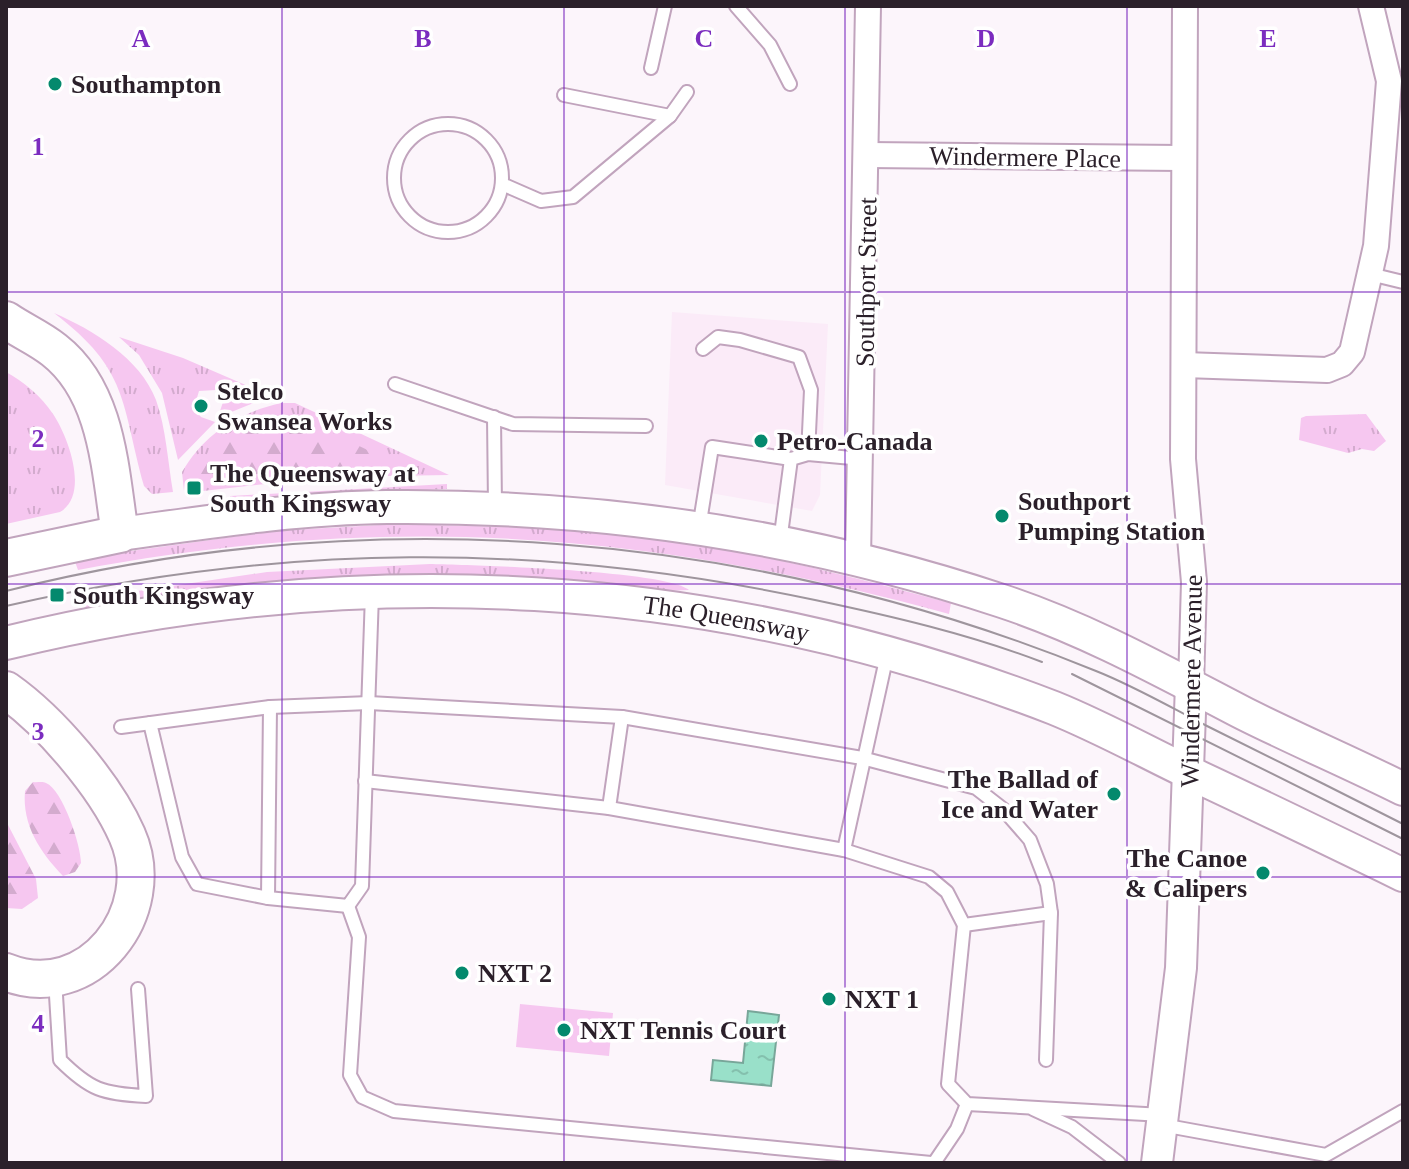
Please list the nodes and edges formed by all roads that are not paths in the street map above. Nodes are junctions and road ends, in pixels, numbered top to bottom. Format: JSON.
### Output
{"nodes":[{"id":1,"x":665,"y":6,"type":"edge"},
{"id":2,"x":736,"y":6,"type":"edge"},
{"id":3,"x":868,"y":6,"type":"edge"},
{"id":4,"x":1185,"y":6,"type":"edge"},
{"id":5,"x":1371,"y":6,"type":"edge"},
{"id":6,"x":651,"y":68,"type":"dead end"},
{"id":7,"x":790,"y":84,"type":"dead end"},
{"id":8,"x":687,"y":92,"type":"dead end"},
{"id":9,"x":564,"y":95,"type":"dead end"},
{"id":10,"x":670,"y":116,"type":"junction"},
{"id":11,"x":868,"y":155,"type":"junction"},
{"id":12,"x":1182,"y":158,"type":"junction"},
{"id":13,"x":502,"y":184,"type":"junction"},
{"id":14,"x":1370,"y":274,"type":"junction"},
{"id":15,"x":1403,"y":282,"type":"edge"},
{"id":16,"x":8,"y":322,"type":"edge"},
{"id":17,"x":703,"y":349,"type":"dead end"},
{"id":18,"x":1184,"y":365,"type":"junction"},
{"id":19,"x":395,"y":384,"type":"dead end"},
{"id":20,"x":494,"y":417,"type":"junction"},
{"id":21,"x":646,"y":426,"type":"dead end"},
{"id":22,"x":808,"y":454,"type":"junction"},
{"id":23,"x":791,"y":459,"type":"junction"},
{"id":24,"x":863,"y":459,"type":"junction"},
{"id":25,"x":495,"y":509,"type":"junction"},
{"id":26,"x":699,"y":528,"type":"junction"},
{"id":27,"x":120,"y":534,"type":"junction"},
{"id":28,"x":780,"y":543,"type":"junction"},
{"id":29,"x":6,"y":558,"type":"edge"},
{"id":30,"x":858,"y":559,"type":"junction"},
{"id":31,"x":372,"y":591,"type":"junction"},
{"id":32,"x":6,"y":643,"type":"edge"},
{"id":33,"x":888,"y":651,"type":"junction"},
{"id":34,"x":1191,"y":684,"type":"junction"},
{"id":35,"x":6,"y":690,"type":"edge"},
{"id":36,"x":369,"y":703,"type":"junction"},
{"id":37,"x":270,"y":707,"type":"junction"},
{"id":38,"x":622,"y":717,"type":"junction"},
{"id":39,"x":150,"y":723,"type":"junction"},
{"id":40,"x":121,"y":727,"type":"dead end"},
{"id":41,"x":862,"y":758,"type":"junction"},
{"id":42,"x":1190,"y":773,"type":"junction"},
{"id":43,"x":365,"y":781,"type":"junction"},
{"id":44,"x":1396,"y":781,"type":"edge"},
{"id":45,"x":609,"y":808,"type":"junction"},
{"id":46,"x":844,"y":850,"type":"junction"},
{"id":47,"x":1403,"y":875,"type":"edge"},
{"id":48,"x":268,"y":898,"type":"junction"},
{"id":49,"x":348,"y":906,"type":"junction"},
{"id":50,"x":1051,"y":913,"type":"junction"},
{"id":51,"x":964,"y":925,"type":"junction"},
{"id":52,"x":6,"y":972,"type":"edge"},
{"id":53,"x":55,"y":979,"type":"junction"},
{"id":54,"x":138,"y":989,"type":"dead end"},
{"id":55,"x":1046,"y":1060,"type":"dead end"},
{"id":56,"x":967,"y":1104,"type":"junction"},
{"id":57,"x":1033,"y":1109,"type":"junction"},
{"id":58,"x":1403,"y":1111,"type":"edge"},
{"id":59,"x":1163,"y":1120,"type":"junction"},
{"id":60,"x":933,"y":1163,"type":"edge"},
{"id":61,"x":1119,"y":1163,"type":"edge"},
{"id":62,"x":1157,"y":1163,"type":"edge"}],
"edges":[{"from":1,"to":6,"type":"lane"},
{"from":2,"to":7,"type":"lane"},
{"from":3,"to":11,"type":"street","name":"Southport Street"},
{"from":4,"to":12,"type":"street","name":"Windermere Avenue"},
{"from":5,"to":14,"type":"street"},
{"from":8,"to":10,"type":"lane"},
{"from":9,"to":10,"type":"lane"},
{"from":10,"to":13,"type":"lane"},
{"from":11,"to":12,"type":"street","name":"Windermere Place"},
{"from":11,"to":24,"type":"street","name":"Southport Street"},
{"from":12,"to":18,"type":"street","name":"Windermere Avenue"},
{"from":13,"to":13,"type":"lane"},
{"from":14,"to":15,"type":"lane"},
{"from":14,"to":18,"type":"street"},
{"from":16,"to":27,"type":"main road"},
{"from":17,"to":22,"type":"lane"},
{"from":18,"to":34,"type":"street","name":"Windermere Avenue"},
{"from":19,"to":20,"type":"lane"},
{"from":20,"to":21,"type":"lane"},
{"from":20,"to":25,"type":"lane"},
{"from":22,"to":23,"type":"lane"},
{"from":22,"to":24,"type":"lane"},
{"from":23,"to":26,"type":"lane"},
{"from":23,"to":28,"type":"lane"},
{"from":24,"to":30,"type":"street","name":"Southport Street"},
{"from":25,"to":26,"type":"main road"},
{"from":25,"to":27,"type":"main road"},
{"from":26,"to":28,"type":"main road"},
{"from":27,"to":29,"type":"main road"},
{"from":28,"to":30,"type":"main road"},
{"from":30,"to":34,"type":"main road"},
{"from":31,"to":32,"type":"main road","name":"The Queensway"},
{"from":31,"to":33,"type":"main road","name":"The Queensway"},
{"from":31,"to":36,"type":"lane"},
{"from":33,"to":41,"type":"lane"},
{"from":33,"to":42,"type":"main road","name":"The Queensway"},
{"from":34,"to":42,"type":"street","name":"Windermere Avenue"},
{"from":34,"to":44,"type":"main road"},
{"from":35,"to":53,"type":"main road"},
{"from":36,"to":37,"type":"lane"},
{"from":36,"to":38,"type":"lane"},
{"from":36,"to":43,"type":"lane"},
{"from":37,"to":39,"type":"lane"},
{"from":37,"to":48,"type":"lane"},
{"from":38,"to":41,"type":"lane"},
{"from":38,"to":45,"type":"lane"},
{"from":39,"to":40,"type":"lane"},
{"from":39,"to":48,"type":"lane"},
{"from":41,"to":46,"type":"lane"},
{"from":41,"to":50,"type":"lane"},
{"from":42,"to":47,"type":"main road","name":"The Queensway"},
{"from":42,"to":59,"type":"street","name":"Windermere Avenue"},
{"from":43,"to":45,"type":"lane"},
{"from":43,"to":49,"type":"lane"},
{"from":45,"to":46,"type":"lane"},
{"from":46,"to":51,"type":"lane"},
{"from":48,"to":49,"type":"lane"},
{"from":49,"to":60,"type":"lane"},
{"from":50,"to":51,"type":"lane"},
{"from":50,"to":55,"type":"lane"},
{"from":51,"to":56,"type":"lane"},
{"from":52,"to":53,"type":"main road"},
{"from":53,"to":54,"type":"lane"},
{"from":56,"to":57,"type":"lane"},
{"from":56,"to":60,"type":"lane"},
{"from":57,"to":59,"type":"lane"},
{"from":57,"to":61,"type":"lane"},
{"from":58,"to":59,"type":"lane"},
{"from":59,"to":62,"type":"street","name":"Windermere Avenue"}]}
